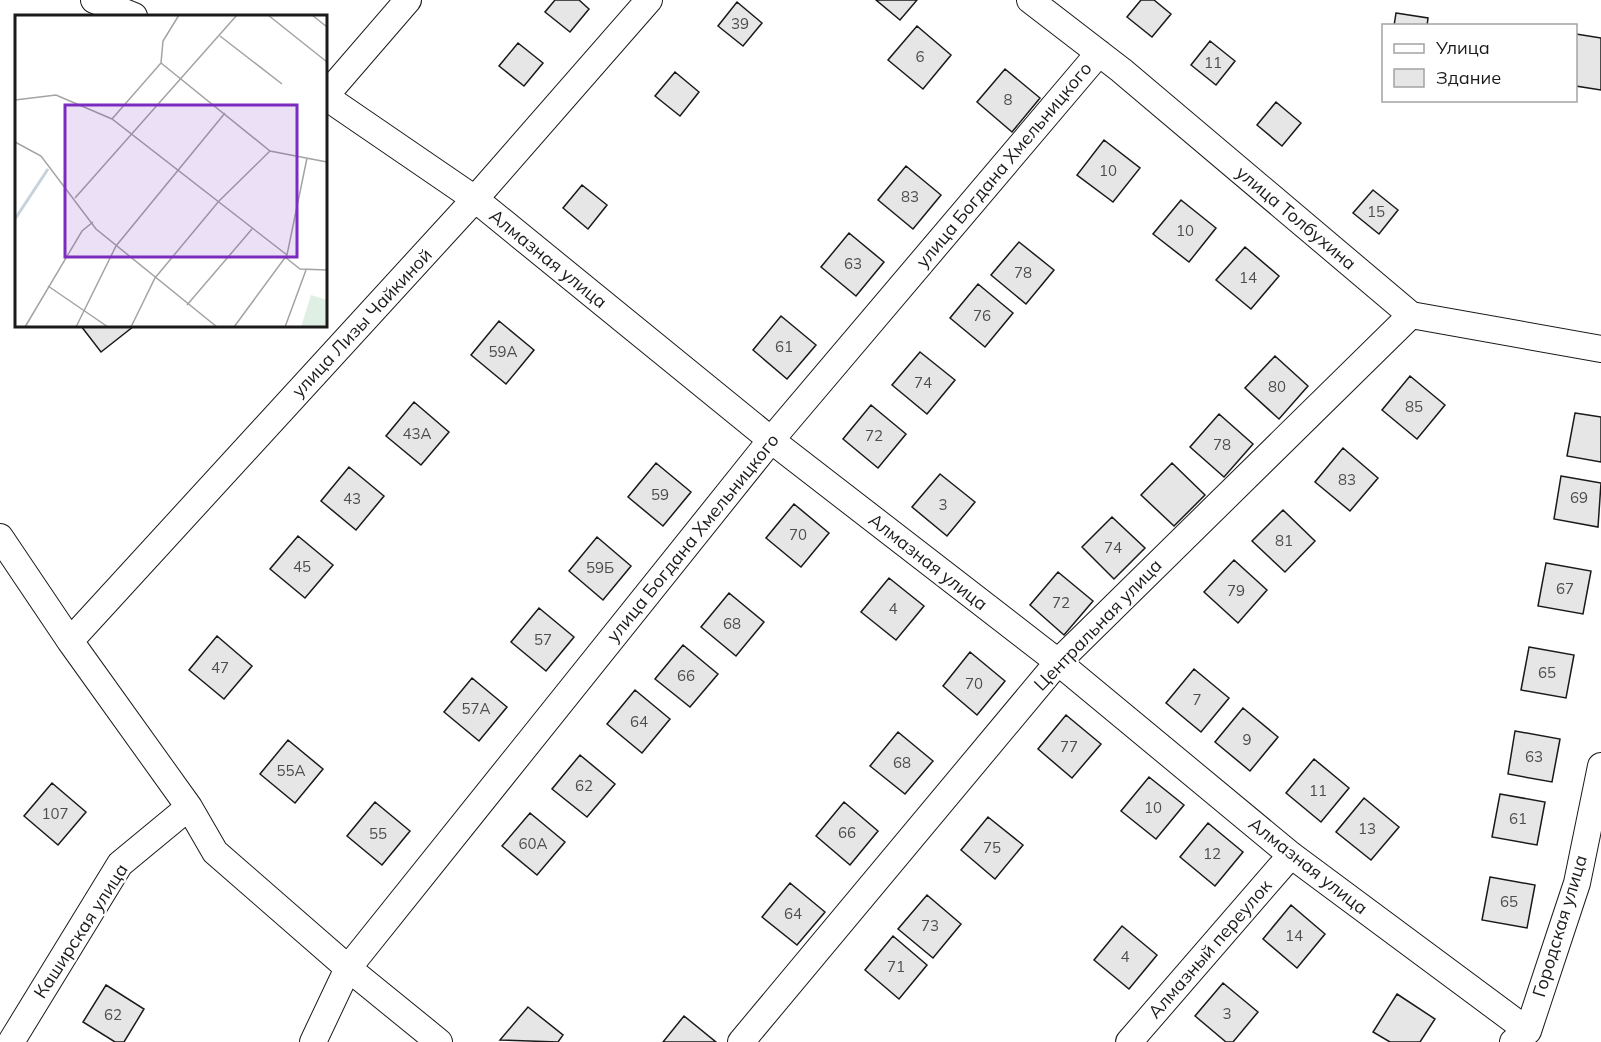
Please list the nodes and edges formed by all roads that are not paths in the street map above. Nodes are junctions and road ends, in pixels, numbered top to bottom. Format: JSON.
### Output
{"nodes":[{"id":1,"x":94,"y":0,"type":"edge"},
{"id":2,"x":408,"y":0,"type":"edge"},
{"id":3,"x":650,"y":0,"type":"edge"},
{"id":4,"x":1030,"y":0,"type":"edge"},
{"id":5,"x":132,"y":15,"type":"edge"},
{"id":6,"x":1099,"y":53,"type":"junction"},
{"id":7,"x":327,"y":95,"type":"edge"},
{"id":8,"x":327,"y":97,"type":"edge"},
{"id":9,"x":475,"y":199,"type":"junction"},
{"id":10,"x":1411,"y":315,"type":"junction"},
{"id":11,"x":1601,"y":349,"type":"edge"},
{"id":12,"x":771,"y":440,"type":"junction"},
{"id":13,"x":0,"y":537,"type":"edge"},
{"id":14,"x":70,"y":641,"type":"junction"},
{"id":15,"x":1058,"y":662,"type":"junction"},
{"id":16,"x":1601,"y":766,"type":"edge"},
{"id":17,"x":189,"y":807,"type":"junction"},
{"id":18,"x":1291,"y":855,"type":"junction"},
{"id":19,"x":348,"y":968,"type":"junction"},
{"id":20,"x":1520,"y":1037,"type":"edge"},
{"id":21,"x":11,"y":1042,"type":"edge"},
{"id":22,"x":313,"y":1042,"type":"edge"},
{"id":23,"x":439,"y":1042,"type":"edge"},
{"id":24,"x":741,"y":1042,"type":"edge"},
{"id":25,"x":1129,"y":1042,"type":"edge"}],
"edges":[{"from":1,"to":5,"type":"street"},
{"from":2,"to":7,"type":"street"},
{"from":3,"to":9,"type":"street","name":"улица Лизы Чайкиной"},
{"from":4,"to":6,"type":"street","name":"улица Толбухина"},
{"from":6,"to":10,"type":"street","name":"улица Толбухина"},
{"from":6,"to":12,"type":"street","name":"улица Богдана Хмельницкого"},
{"from":8,"to":9,"type":"street","name":"Алмазная улица"},
{"from":9,"to":12,"type":"street","name":"Алмазная улица"},
{"from":9,"to":14,"type":"street","name":"улица Лизы Чайкиной"},
{"from":10,"to":11,"type":"street","name":"улица Толбухина"},
{"from":10,"to":15,"type":"street","name":"Центральная улица"},
{"from":12,"to":15,"type":"street","name":"Алмазная улица"},
{"from":12,"to":19,"type":"street","name":"улица Богдана Хмельницкого"},
{"from":13,"to":14,"type":"street"},
{"from":14,"to":17,"type":"street"},
{"from":15,"to":18,"type":"street","name":"Алмазная улица"},
{"from":15,"to":24,"type":"street","name":"Центральная улица"},
{"from":16,"to":20,"type":"street","name":"Городская улица"},
{"from":17,"to":19,"type":"street"},
{"from":17,"to":21,"type":"street","name":"Каширская улица"},
{"from":18,"to":20,"type":"street","name":"Алмазная улица"},
{"from":18,"to":25,"type":"street","name":"Алмазный переулок"},
{"from":19,"to":22,"type":"street","name":"улица Богдана Хмельницкого"},
{"from":19,"to":23,"type":"street"}]}
